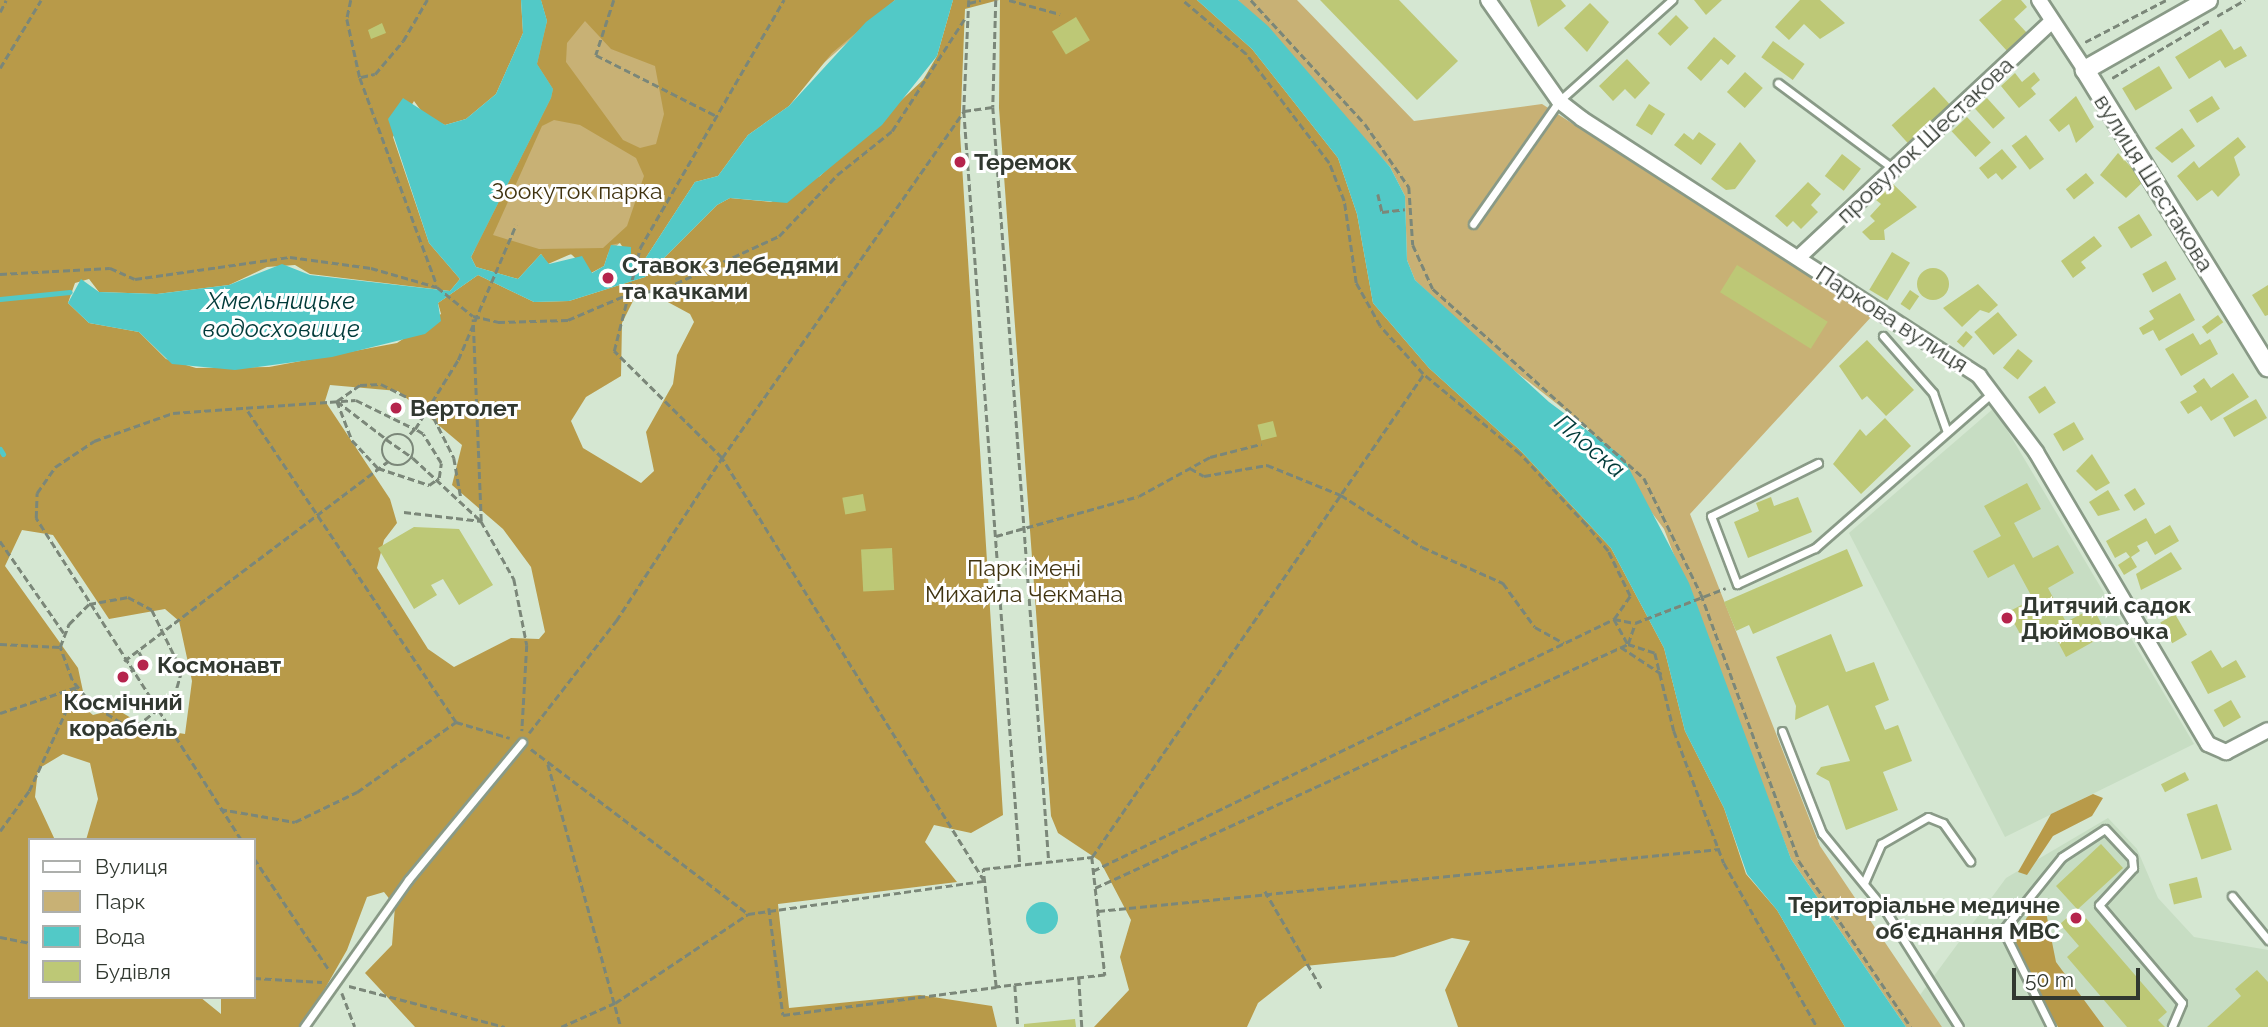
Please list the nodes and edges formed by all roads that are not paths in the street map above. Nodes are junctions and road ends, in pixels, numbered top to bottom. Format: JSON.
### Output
{"nodes":[{"id":1,"x":1488,"y":0,"type":"edge"},
{"id":2,"x":1672,"y":0,"type":"edge"},
{"id":3,"x":2039,"y":0,"type":"edge"},
{"id":4,"x":2208,"y":0,"type":"edge"},
{"id":5,"x":2052,"y":21,"type":"junction"},
{"id":6,"x":2085,"y":70,"type":"junction"},
{"id":7,"x":1778,"y":83,"type":"dead end"},
{"id":8,"x":1559,"y":101,"type":"junction"},
{"id":9,"x":1895,"y":170,"type":"junction"},
{"id":10,"x":1473,"y":224,"type":"dead end"},
{"id":11,"x":1798,"y":258,"type":"junction"},
{"id":12,"x":1883,"y":336,"type":"dead end"},
{"id":13,"x":2268,"y":367,"type":"edge"},
{"id":14,"x":1992,"y":393,"type":"junction"},
{"id":15,"x":1947,"y":432,"type":"junction"},
{"id":16,"x":1818,"y":463,"type":"dead end"},
{"id":17,"x":2268,"y":730,"type":"edge"},
{"id":18,"x":1782,"y":731,"type":"dead end"},
{"id":19,"x":522,"y":742,"type":"road end"},
{"id":20,"x":1970,"y":861,"type":"dead end"},
{"id":21,"x":1864,"y":883,"type":"junction"},
{"id":22,"x":2232,"y":896,"type":"dead end"},
{"id":23,"x":2268,"y":940,"type":"edge"},
{"id":24,"x":304,"y":1027,"type":"edge"},
{"id":25,"x":1959,"y":1027,"type":"edge"},
{"id":26,"x":2051,"y":1027,"type":"edge"},
{"id":27,"x":2172,"y":1027,"type":"edge"}],
"edges":[{"from":1,"to":8,"type":"street","name":"Паркова вулиця"},
{"from":2,"to":8,"type":"lane"},
{"from":3,"to":5,"type":"street","name":"вулиця Шестакова"},
{"from":4,"to":6,"type":"street"},
{"from":5,"to":6,"type":"street","name":"вулиця Шестакова"},
{"from":5,"to":9,"type":"street","name":"провулок Шестакова"},
{"from":6,"to":13,"type":"street","name":"вулиця Шестакова"},
{"from":7,"to":9,"type":"lane"},
{"from":8,"to":10,"type":"lane"},
{"from":8,"to":11,"type":"street","name":"Паркова вулиця"},
{"from":9,"to":11,"type":"street","name":"провулок Шестакова"},
{"from":11,"to":14,"type":"street","name":"Паркова вулиця"},
{"from":12,"to":15,"type":"lane"},
{"from":14,"to":15,"type":"lane"},
{"from":14,"to":17,"type":"street","name":"Паркова вулиця"},
{"from":15,"to":16,"type":"lane"},
{"from":18,"to":21,"type":"lane"},
{"from":19,"to":24,"type":"lane"},
{"from":20,"to":21,"type":"lane"},
{"from":21,"to":25,"type":"lane"},
{"from":22,"to":23,"type":"lane"},
{"from":26,"to":27,"type":"lane"}]}
